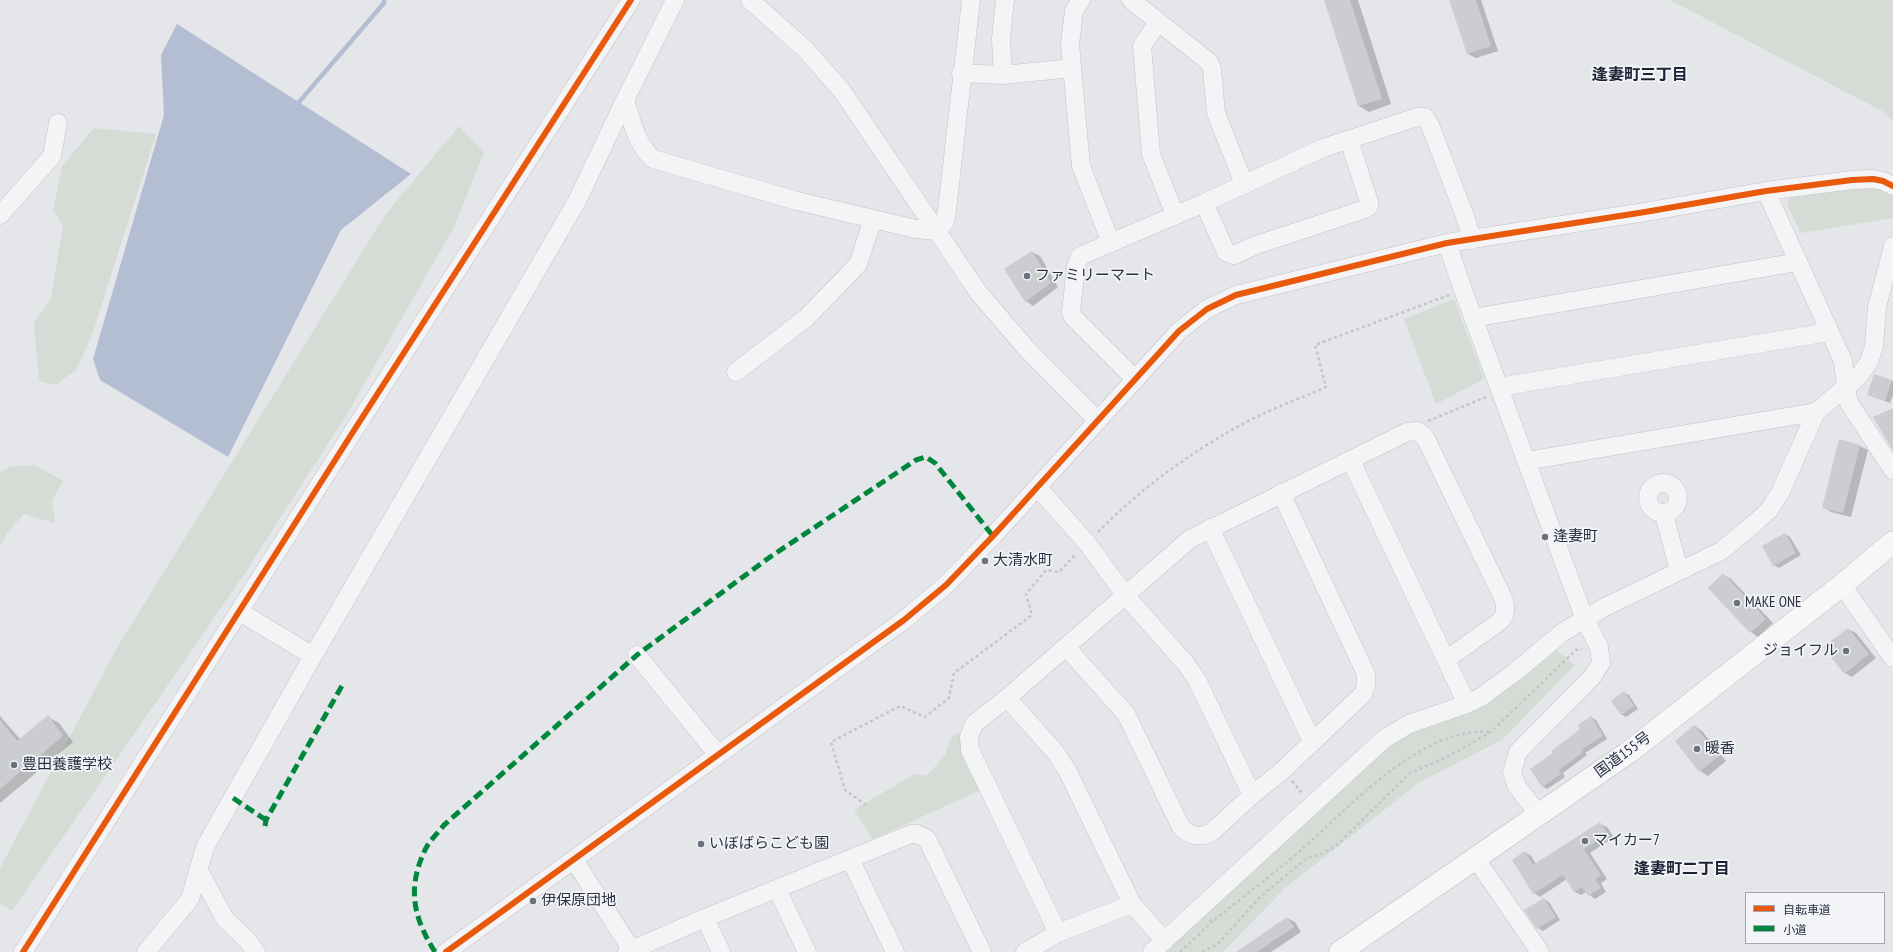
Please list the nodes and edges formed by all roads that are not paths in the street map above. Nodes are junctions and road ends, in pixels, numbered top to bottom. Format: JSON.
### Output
{"nodes":[{"id":1,"x":631,"y":0,"type":"edge"},
{"id":2,"x":675,"y":0,"type":"edge"},
{"id":3,"x":750,"y":0,"type":"edge"},
{"id":4,"x":971,"y":0,"type":"edge"},
{"id":5,"x":1006,"y":0,"type":"edge"},
{"id":6,"x":1081,"y":0,"type":"edge"},
{"id":7,"x":1131,"y":0,"type":"edge"},
{"id":8,"x":1158,"y":22,"type":"junction"},
{"id":9,"x":1072,"y":68,"type":"junction"},
{"id":10,"x":961,"y":73,"type":"junction"},
{"id":11,"x":1003,"y":75,"type":"junction"},
{"id":12,"x":625,"y":100,"type":"junction"},
{"id":13,"x":58,"y":123,"type":"dead end"},
{"id":14,"x":1349,"y":140,"type":"junction"},
{"id":15,"x":1244,"y":184,"type":"junction"},
{"id":16,"x":1893,"y":186,"type":"edge"},
{"id":17,"x":1766,"y":190,"type":"junction"},
{"id":18,"x":1204,"y":203,"type":"junction"},
{"id":19,"x":0,"y":215,"type":"edge"},
{"id":20,"x":1175,"y":215,"type":"junction"},
{"id":21,"x":873,"y":219,"type":"junction"},
{"id":22,"x":938,"y":231,"type":"junction"},
{"id":23,"x":1472,"y":240,"type":"junction"},
{"id":24,"x":1111,"y":243,"type":"junction"},
{"id":25,"x":1447,"y":243,"type":"junction"},
{"id":26,"x":1893,"y":246,"type":"edge"},
{"id":27,"x":1798,"y":262,"type":"junction"},
{"id":28,"x":1473,"y":318,"type":"junction"},
{"id":29,"x":1829,"y":332,"type":"junction"},
{"id":30,"x":736,"y":372,"type":"dead end"},
{"id":31,"x":1136,"y":380,"type":"junction"},
{"id":32,"x":1846,"y":388,"type":"junction"},
{"id":33,"x":1493,"y":392,"type":"junction"},
{"id":34,"x":1816,"y":412,"type":"junction"},
{"id":35,"x":1098,"y":421,"type":"junction"},
{"id":36,"x":1351,"y":461,"type":"junction"},
{"id":37,"x":1526,"y":461,"type":"junction"},
{"id":38,"x":1893,"y":470,"type":"edge"},
{"id":39,"x":1038,"y":488,"type":"junction"},
{"id":40,"x":1281,"y":493,"type":"junction"},
{"id":41,"x":1664,"y":514,"type":"dead end"},
{"id":42,"x":1210,"y":528,"type":"junction"},
{"id":43,"x":1893,"y":542,"type":"edge"},
{"id":44,"x":1679,"y":571,"type":"junction"},
{"id":45,"x":1842,"y":585,"type":"junction"},
{"id":46,"x":1125,"y":595,"type":"junction"},
{"id":47,"x":240,"y":612,"type":"junction"},
{"id":48,"x":1584,"y":620,"type":"junction"},
{"id":49,"x":1066,"y":646,"type":"junction"},
{"id":50,"x":637,"y":654,"type":"dead end"},
{"id":51,"x":313,"y":656,"type":"junction"},
{"id":52,"x":1893,"y":658,"type":"edge"},
{"id":53,"x":1447,"y":659,"type":"junction"},
{"id":54,"x":1007,"y":698,"type":"junction"},
{"id":55,"x":1467,"y":704,"type":"junction"},
{"id":56,"x":1312,"y":741,"type":"junction"},
{"id":57,"x":718,"y":755,"type":"junction"},
{"id":58,"x":1252,"y":795,"type":"junction"},
{"id":59,"x":1538,"y":814,"type":"junction"},
{"id":60,"x":850,"y":859,"type":"junction"},
{"id":61,"x":1476,"y":859,"type":"junction"},
{"id":62,"x":574,"y":860,"type":"junction"},
{"id":63,"x":198,"y":869,"type":"junction"},
{"id":64,"x":777,"y":889,"type":"junction"},
{"id":65,"x":1132,"y":904,"type":"junction"},
{"id":66,"x":705,"y":918,"type":"junction"},
{"id":67,"x":1058,"y":933,"type":"junction"},
{"id":68,"x":1158,"y":946,"type":"edge"},
{"id":69,"x":630,"y":951,"type":"edge"},
{"id":70,"x":23,"y":952,"type":"edge"},
{"id":71,"x":146,"y":952,"type":"edge"},
{"id":72,"x":256,"y":952,"type":"edge"},
{"id":73,"x":446,"y":952,"type":"edge"},
{"id":74,"x":721,"y":952,"type":"edge"},
{"id":75,"x":807,"y":952,"type":"edge"},
{"id":76,"x":895,"y":952,"type":"edge"},
{"id":77,"x":982,"y":952,"type":"edge"},
{"id":78,"x":1025,"y":952,"type":"edge"},
{"id":79,"x":1340,"y":952,"type":"edge"},
{"id":80,"x":1540,"y":952,"type":"edge"}],
"edges":[{"from":1,"to":47,"type":"street"},
{"from":2,"to":12,"type":"street"},
{"from":3,"to":22,"type":"street"},
{"from":4,"to":10,"type":"street"},
{"from":5,"to":11,"type":"street"},
{"from":6,"to":9,"type":"street"},
{"from":7,"to":8,"type":"street"},
{"from":8,"to":15,"type":"street"},
{"from":8,"to":20,"type":"street"},
{"from":9,"to":11,"type":"street"},
{"from":9,"to":24,"type":"street"},
{"from":10,"to":11,"type":"street"},
{"from":10,"to":22,"type":"street"},
{"from":12,"to":21,"type":"street"},
{"from":12,"to":51,"type":"street"},
{"from":13,"to":19,"type":"street"},
{"from":14,"to":15,"type":"street"},
{"from":14,"to":18,"type":"street"},
{"from":14,"to":23,"type":"street"},
{"from":15,"to":18,"type":"street"},
{"from":16,"to":17,"type":"street"},
{"from":17,"to":23,"type":"street"},
{"from":17,"to":27,"type":"street"},
{"from":18,"to":20,"type":"street"},
{"from":20,"to":24,"type":"street"},
{"from":21,"to":22,"type":"street"},
{"from":21,"to":30,"type":"street"},
{"from":22,"to":35,"type":"street"},
{"from":23,"to":25,"type":"street"},
{"from":24,"to":31,"type":"street"},
{"from":25,"to":28,"type":"street"},
{"from":25,"to":31,"type":"street"},
{"from":26,"to":32,"type":"street"},
{"from":27,"to":28,"type":"street"},
{"from":27,"to":29,"type":"street"},
{"from":28,"to":33,"type":"street"},
{"from":29,"to":32,"type":"street"},
{"from":29,"to":33,"type":"street"},
{"from":31,"to":35,"type":"street"},
{"from":32,"to":34,"type":"street"},
{"from":32,"to":38,"type":"street"},
{"from":33,"to":37,"type":"street"},
{"from":34,"to":37,"type":"street"},
{"from":34,"to":44,"type":"street"},
{"from":35,"to":39,"type":"street"},
{"from":36,"to":40,"type":"street"},
{"from":36,"to":53,"type":"street"},
{"from":36,"to":53,"type":"street"},
{"from":37,"to":48,"type":"street"},
{"from":39,"to":46,"type":"street"},
{"from":39,"to":57,"type":"street"},
{"from":40,"to":42,"type":"street"},
{"from":40,"to":56,"type":"street"},
{"from":41,"to":44,"type":"street"},
{"from":42,"to":46,"type":"street"},
{"from":42,"to":56,"type":"street"},
{"from":43,"to":45,"type":"highway","name":"国道155号"},
{"from":44,"to":48,"type":"street"},
{"from":45,"to":52,"type":"street"},
{"from":45,"to":59,"type":"highway","name":"国道155号"},
{"from":46,"to":49,"type":"street"},
{"from":46,"to":58,"type":"street"},
{"from":47,"to":51,"type":"street"},
{"from":47,"to":70,"type":"street"},
{"from":48,"to":55,"type":"street"},
{"from":48,"to":59,"type":"street"},
{"from":49,"to":54,"type":"street"},
{"from":49,"to":58,"type":"street"},
{"from":50,"to":57,"type":"street"},
{"from":51,"to":63,"type":"street"},
{"from":53,"to":55,"type":"street"},
{"from":54,"to":65,"type":"street"},
{"from":54,"to":67,"type":"street"},
{"from":55,"to":68,"type":"street"},
{"from":56,"to":58,"type":"street"},
{"from":57,"to":62,"type":"street"},
{"from":59,"to":61,"type":"highway","name":"国道155号"},
{"from":60,"to":64,"type":"street"},
{"from":60,"to":76,"type":"street"},
{"from":60,"to":77,"type":"street"},
{"from":61,"to":79,"type":"highway","name":"国道155号"},
{"from":61,"to":80,"type":"street"},
{"from":62,"to":69,"type":"street"},
{"from":62,"to":73,"type":"street"},
{"from":63,"to":71,"type":"street"},
{"from":63,"to":72,"type":"street"},
{"from":64,"to":66,"type":"street"},
{"from":64,"to":75,"type":"street"},
{"from":65,"to":67,"type":"street"},
{"from":65,"to":68,"type":"street"},
{"from":66,"to":69,"type":"street"},
{"from":66,"to":74,"type":"street"},
{"from":67,"to":78,"type":"street"}]}
